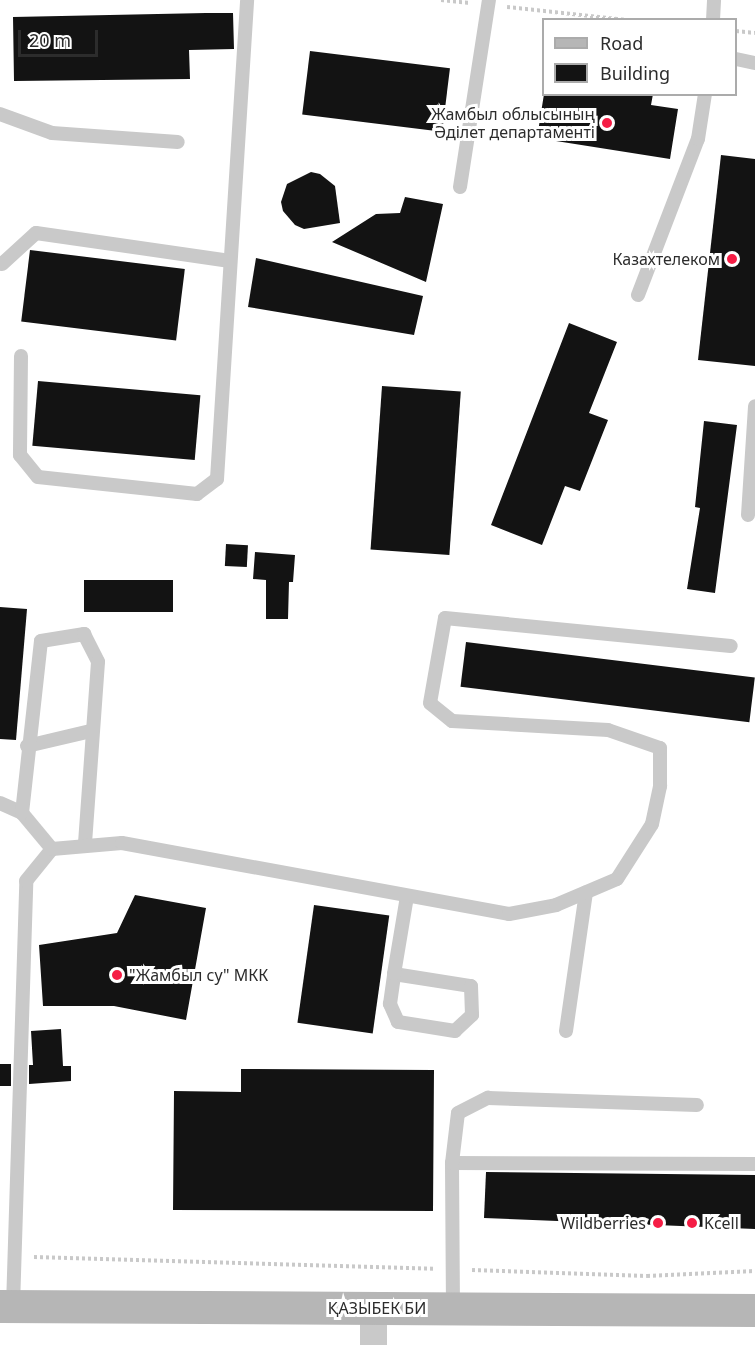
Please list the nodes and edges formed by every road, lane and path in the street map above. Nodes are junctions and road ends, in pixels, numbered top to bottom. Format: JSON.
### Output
{"nodes":[{"id":1,"x":246,"y":0,"type":"edge"},
{"id":2,"x":441,"y":0,"type":"edge"},
{"id":3,"x":714,"y":0,"type":"edge"},
{"id":4,"x":488,"y":2,"type":"edge"},
{"id":5,"x":611,"y":18,"type":"edge"},
{"id":6,"x":713,"y":18,"type":"edge"},
{"id":7,"x":737,"y":31,"type":"edge"},
{"id":8,"x":755,"y":33,"type":"edge"},
{"id":9,"x":737,"y":59,"type":"edge"},
{"id":10,"x":755,"y":63,"type":"edge"},
{"id":11,"x":705,"y":96,"type":"edge"},
{"id":12,"x":0,"y":114,"type":"edge"},
{"id":13,"x":178,"y":142,"type":"dead end"},
{"id":14,"x":460,"y":187,"type":"dead end"},
{"id":15,"x":230,"y":261,"type":"junction"},
{"id":16,"x":2,"y":264,"type":"dead end"},
{"id":17,"x":638,"y":295,"type":"dead end"},
{"id":18,"x":21,"y":356,"type":"dead end"},
{"id":19,"x":755,"y":406,"type":"edge"},
{"id":20,"x":748,"y":515,"type":"dead end"},
{"id":21,"x":731,"y":646,"type":"dead end"},
{"id":22,"x":91,"y":731,"type":"junction"},
{"id":23,"x":27,"y":746,"type":"junction"},
{"id":24,"x":0,"y":802,"type":"edge"},
{"id":25,"x":22,"y":813,"type":"junction"},
{"id":26,"x":85,"y":843,"type":"junction"},
{"id":27,"x":52,"y":849,"type":"junction"},
{"id":28,"x":586,"y":892,"type":"junction"},
{"id":29,"x":407,"y":896,"type":"junction"},
{"id":30,"x":394,"y":974,"type":"junction"},
{"id":31,"x":566,"y":1031,"type":"dead end"},
{"id":32,"x":697,"y":1106,"type":"dead end"},
{"id":33,"x":453,"y":1163,"type":"junction"},
{"id":34,"x":755,"y":1164,"type":"edge"},
{"id":35,"x":31,"y":1257,"type":"dead end"},
{"id":36,"x":446,"y":1270,"type":"dead end"},
{"id":37,"x":470,"y":1270,"type":"dead end"},
{"id":38,"x":755,"y":1271,"type":"edge"},
{"id":39,"x":6,"y":1306,"type":"edge"},
{"id":40,"x":373,"y":1308,"type":"junction"},
{"id":41,"x":453,"y":1308,"type":"junction"},
{"id":42,"x":755,"y":1310,"type":"edge"},
{"id":43,"x":373,"y":1345,"type":"edge"}],
"edges":[{"from":1,"to":15,"type":"lane"},
{"from":2,"to":4,"type":"path"},
{"from":3,"to":6,"type":"lane"},
{"from":4,"to":5,"type":"path"},
{"from":4,"to":14,"type":"lane"},
{"from":7,"to":8,"type":"path"},
{"from":9,"to":10,"type":"lane"},
{"from":11,"to":17,"type":"lane"},
{"from":12,"to":13,"type":"lane"},
{"from":15,"to":16,"type":"lane"},
{"from":15,"to":18,"type":"lane"},
{"from":19,"to":20,"type":"lane"},
{"from":21,"to":28,"type":"lane"},
{"from":22,"to":23,"type":"lane"},
{"from":22,"to":23,"type":"lane"},
{"from":22,"to":26,"type":"lane"},
{"from":23,"to":25,"type":"lane"},
{"from":24,"to":25,"type":"lane"},
{"from":25,"to":27,"type":"lane"},
{"from":26,"to":27,"type":"lane"},
{"from":26,"to":29,"type":"lane"},
{"from":27,"to":39,"type":"lane"},
{"from":28,"to":29,"type":"lane"},
{"from":28,"to":31,"type":"lane"},
{"from":29,"to":30,"type":"lane"},
{"from":30,"to":30,"type":"lane"},
{"from":32,"to":33,"type":"lane"},
{"from":33,"to":34,"type":"lane"},
{"from":33,"to":41,"type":"lane"},
{"from":35,"to":36,"type":"path"},
{"from":37,"to":38,"type":"path"},
{"from":39,"to":40,"type":"street","name":"ҚАЗЫБЕК БИ"},
{"from":40,"to":41,"type":"street","name":"ҚАЗЫБЕК БИ"},
{"from":40,"to":43,"type":"street"},
{"from":41,"to":42,"type":"street","name":"ҚАЗЫБЕК БИ"}]}
